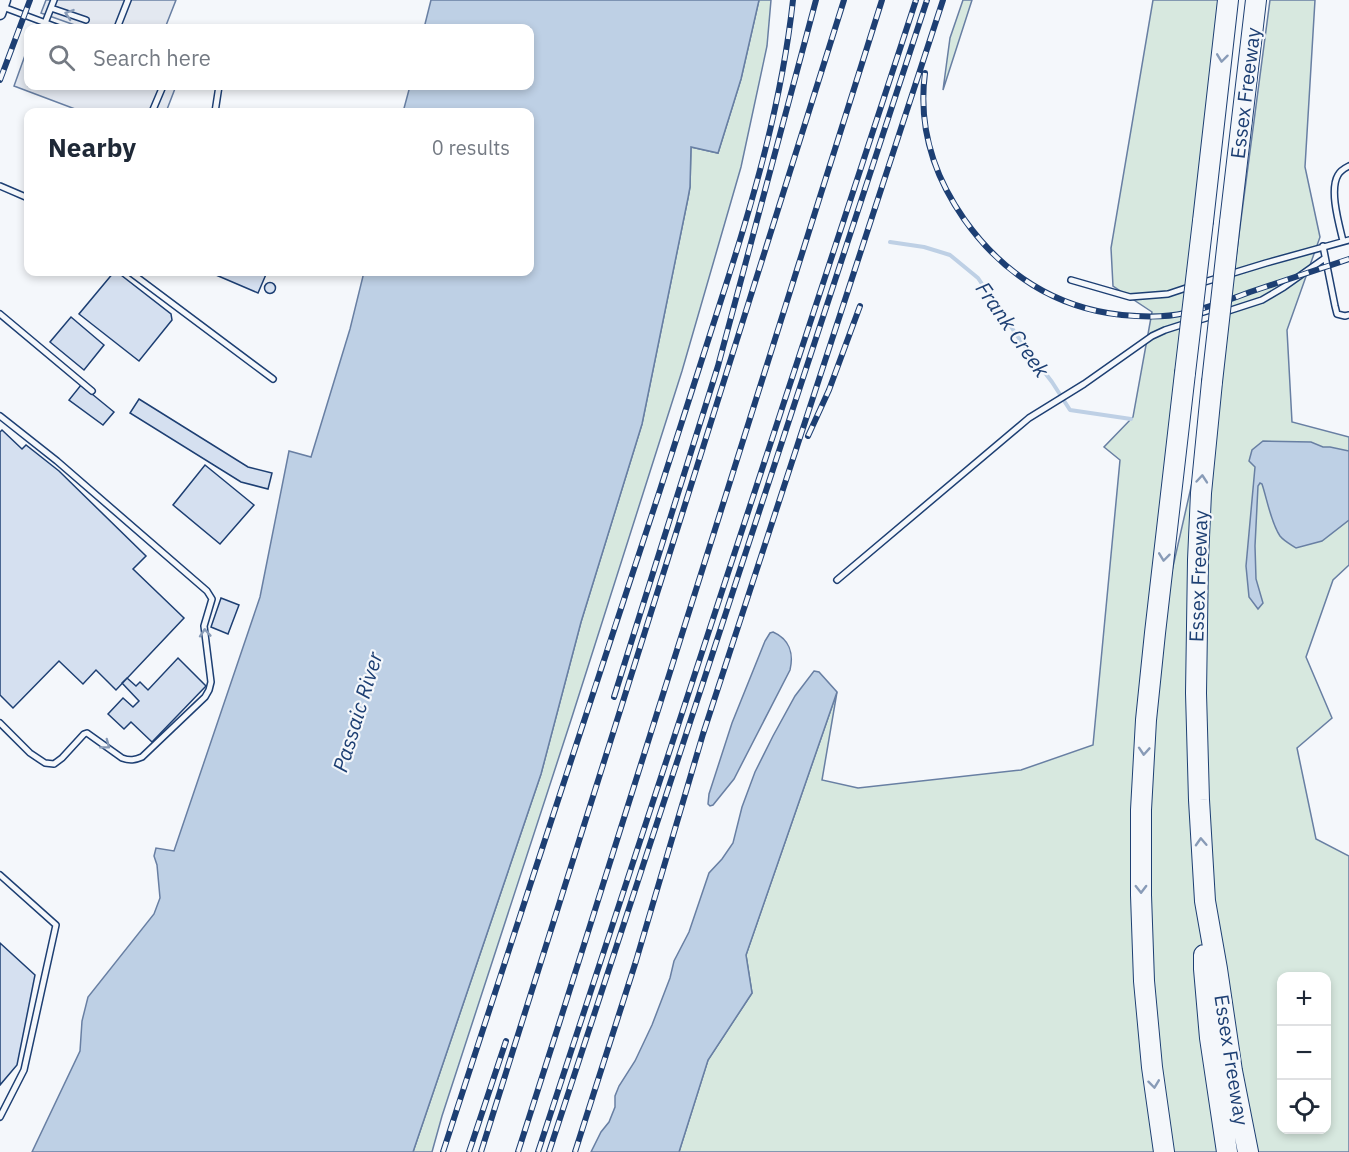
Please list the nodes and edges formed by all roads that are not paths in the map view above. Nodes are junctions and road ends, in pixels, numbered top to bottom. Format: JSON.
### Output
{"nodes":[{"id":1,"x":54,"y":0,"type":"edge"},
{"id":2,"x":128,"y":0,"type":"edge"},
{"id":3,"x":1228,"y":0,"type":"edge"},
{"id":4,"x":1256,"y":0,"type":"edge"},
{"id":5,"x":3,"y":7,"type":"edge"},
{"id":6,"x":51,"y":8,"type":"junction"},
{"id":7,"x":86,"y":20,"type":"dead end"},
{"id":8,"x":45,"y":23,"type":"joint"},
{"id":9,"x":119,"y":24,"type":"edge"},
{"id":10,"x":161,"y":90,"type":"edge"},
{"id":11,"x":219,"y":90,"type":"edge"},
{"id":12,"x":154,"y":108,"type":"edge"},
{"id":13,"x":216,"y":108,"type":"edge"},
{"id":14,"x":1349,"y":166,"type":"edge"},
{"id":15,"x":0,"y":186,"type":"edge"},
{"id":16,"x":24,"y":196,"type":"edge"},
{"id":17,"x":1346,"y":240,"type":"edge"},
{"id":18,"x":1323,"y":246,"type":"junction"},
{"id":19,"x":1325,"y":258,"type":"junction"},
{"id":20,"x":135,"y":276,"type":"edge"},
{"id":21,"x":1071,"y":280,"type":"dead end"},
{"id":22,"x":0,"y":314,"type":"edge"},
{"id":23,"x":1349,"y":315,"type":"edge"},
{"id":24,"x":273,"y":378,"type":"dead end"},
{"id":25,"x":93,"y":391,"type":"dead end"},
{"id":26,"x":0,"y":416,"type":"edge"},
{"id":27,"x":837,"y":579,"type":"dead end"},
{"id":28,"x":0,"y":723,"type":"edge"},
{"id":29,"x":0,"y":875,"type":"edge"},
{"id":30,"x":1205,"y":901,"type":"junction"},
{"id":31,"x":1232,"y":1071,"type":"junction"},
{"id":32,"x":0,"y":1116,"type":"edge"},
{"id":33,"x":1163,"y":1148,"type":"edge"},
{"id":34,"x":1227,"y":1152,"type":"edge"},
{"id":35,"x":1248,"y":1152,"type":"edge"},
{"id":36,"x":1260,"y":1152,"type":"edge"}],
"edges":[{"from":1,"to":6,"type":"lane"},
{"from":2,"to":9,"type":"lane"},
{"from":3,"to":33,"type":"highway","name":"Essex Freeway","one_way":true,"bridge":true},
{"from":30,"to":4,"type":"highway","name":"Essex Freeway","one_way":true,"bridge":true},
{"from":5,"to":8,"type":"lane"},
{"from":7,"to":6,"type":"lane","one_way":true},
{"from":6,"to":8,"type":"lane"},
{"from":10,"to":12,"type":"lane"},
{"from":11,"to":13,"type":"lane"},
{"from":14,"to":17,"type":"lane"},
{"from":15,"to":16,"type":"lane"},
{"from":17,"to":18,"type":"lane"},
{"from":18,"to":19,"type":"lane"},
{"from":18,"to":21,"type":"lane"},
{"from":19,"to":23,"type":"lane"},
{"from":19,"to":27,"type":"lane"},
{"from":20,"to":24,"type":"lane"},
{"from":22,"to":25,"type":"lane"},
{"from":28,"to":26,"type":"lane","one_way":true},
{"from":29,"to":32,"type":"lane"},
{"from":30,"to":31,"type":"highway","name":"Essex Freeway"},
{"from":30,"to":34,"type":"highway"},
{"from":31,"to":35,"type":"highway","name":"Essex Freeway"},
{"from":31,"to":36,"type":"highway"}]}
